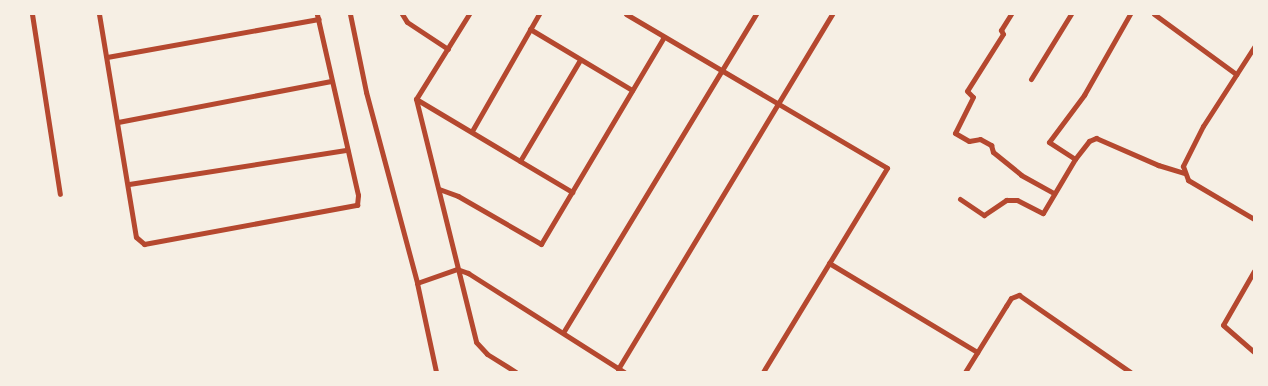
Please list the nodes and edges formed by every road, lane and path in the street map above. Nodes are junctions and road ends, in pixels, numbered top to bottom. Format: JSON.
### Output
{"nodes":[{"id":1,"x":32,"y":14,"type":"edge"},
{"id":2,"x":99,"y":14,"type":"edge"},
{"id":3,"x":350,"y":14,"type":"edge"},
{"id":4,"x":402,"y":14,"type":"edge"},
{"id":5,"x":469,"y":14,"type":"edge"},
{"id":6,"x":539,"y":14,"type":"edge"},
{"id":7,"x":626,"y":14,"type":"edge"},
{"id":8,"x":748,"y":14,"type":"edge"},
{"id":9,"x":832,"y":14,"type":"edge"},
{"id":10,"x":1012,"y":14,"type":"edge"},
{"id":11,"x":1071,"y":14,"type":"edge"},
{"id":12,"x":1130,"y":14,"type":"edge"},
{"id":13,"x":1154,"y":14,"type":"edge"},
{"id":14,"x":318,"y":16,"type":"edge"},
{"id":15,"x":755,"y":16,"type":"edge"},
{"id":16,"x":530,"y":29,"type":"junction"},
{"id":17,"x":664,"y":37,"type":"junction"},
{"id":18,"x":1254,"y":47,"type":"edge"},
{"id":19,"x":448,"y":50,"type":"junction"},
{"id":20,"x":108,"y":57,"type":"junction"},
{"id":21,"x":580,"y":60,"type":"junction"},
{"id":22,"x":722,"y":70,"type":"junction"},
{"id":23,"x":1236,"y":74,"type":"junction"},
{"id":24,"x":1031,"y":79,"type":"dead end"},
{"id":25,"x":331,"y":81,"type":"junction"},
{"id":26,"x":632,"y":90,"type":"junction"},
{"id":27,"x":416,"y":99,"type":"junction"},
{"id":28,"x":778,"y":103,"type":"junction"},
{"id":29,"x":118,"y":122,"type":"junction"},
{"id":30,"x":472,"y":132,"type":"junction"},
{"id":31,"x":348,"y":150,"type":"junction"},
{"id":32,"x":1075,"y":159,"type":"junction"},
{"id":33,"x":520,"y":161,"type":"junction"},
{"id":34,"x":1184,"y":173,"type":"junction"},
{"id":35,"x":129,"y":184,"type":"junction"},
{"id":36,"x":439,"y":188,"type":"junction"},
{"id":37,"x":572,"y":192,"type":"junction"},
{"id":38,"x":1054,"y":193,"type":"junction"},
{"id":39,"x":60,"y":194,"type":"dead end"},
{"id":40,"x":960,"y":200,"type":"dead end"},
{"id":41,"x":1254,"y":218,"type":"edge"},
{"id":42,"x":829,"y":263,"type":"junction"},
{"id":43,"x":458,"y":269,"type":"junction"},
{"id":44,"x":1254,"y":271,"type":"edge"},
{"id":45,"x":417,"y":283,"type":"junction"},
{"id":46,"x":564,"y":332,"type":"junction"},
{"id":47,"x":977,"y":352,"type":"junction"},
{"id":48,"x":1254,"y":352,"type":"edge"},
{"id":49,"x":618,"y":368,"type":"junction"},
{"id":50,"x":436,"y":372,"type":"edge"},
{"id":51,"x":516,"y":372,"type":"edge"},
{"id":52,"x":624,"y":372,"type":"edge"},
{"id":53,"x":763,"y":372,"type":"edge"},
{"id":54,"x":964,"y":372,"type":"edge"},
{"id":55,"x":1130,"y":372,"type":"edge"}],
"edges":[{"from":1,"to":39,"type":"street"},
{"from":2,"to":20,"type":"street"},
{"from":3,"to":45,"type":"street"},
{"from":4,"to":19,"type":"street"},
{"from":5,"to":19,"type":"street"},
{"from":6,"to":16,"type":"street"},
{"from":7,"to":17,"type":"street"},
{"from":8,"to":15,"type":"street"},
{"from":9,"to":28,"type":"street"},
{"from":10,"to":38,"type":"street"},
{"from":11,"to":24,"type":"street"},
{"from":12,"to":32,"type":"street"},
{"from":13,"to":23,"type":"street"},
{"from":14,"to":20,"type":"street"},
{"from":14,"to":25,"type":"street"},
{"from":15,"to":22,"type":"street"},
{"from":16,"to":21,"type":"street"},
{"from":16,"to":30,"type":"street"},
{"from":17,"to":22,"type":"street"},
{"from":17,"to":26,"type":"street"},
{"from":18,"to":23,"type":"street"},
{"from":19,"to":27,"type":"street"},
{"from":20,"to":29,"type":"street"},
{"from":21,"to":26,"type":"street"},
{"from":21,"to":33,"type":"street"},
{"from":22,"to":28,"type":"street"},
{"from":22,"to":46,"type":"street"},
{"from":23,"to":34,"type":"street"},
{"from":25,"to":29,"type":"street"},
{"from":25,"to":31,"type":"street"},
{"from":26,"to":37,"type":"street"},
{"from":27,"to":30,"type":"street"},
{"from":27,"to":36,"type":"street"},
{"from":28,"to":42,"type":"street"},
{"from":28,"to":49,"type":"street"},
{"from":29,"to":35,"type":"street"},
{"from":30,"to":33,"type":"street"},
{"from":31,"to":35,"type":"street"},
{"from":31,"to":35,"type":"street"},
{"from":32,"to":34,"type":"street"},
{"from":32,"to":38,"type":"street"},
{"from":33,"to":37,"type":"street"},
{"from":34,"to":41,"type":"street"},
{"from":36,"to":37,"type":"street"},
{"from":36,"to":43,"type":"street"},
{"from":38,"to":40,"type":"street"},
{"from":42,"to":47,"type":"street"},
{"from":42,"to":53,"type":"street"},
{"from":43,"to":45,"type":"street"},
{"from":43,"to":46,"type":"street"},
{"from":43,"to":51,"type":"street"},
{"from":44,"to":48,"type":"street"},
{"from":45,"to":50,"type":"street"},
{"from":46,"to":49,"type":"street"},
{"from":47,"to":54,"type":"street"},
{"from":47,"to":55,"type":"street"},
{"from":49,"to":52,"type":"street"}]}
